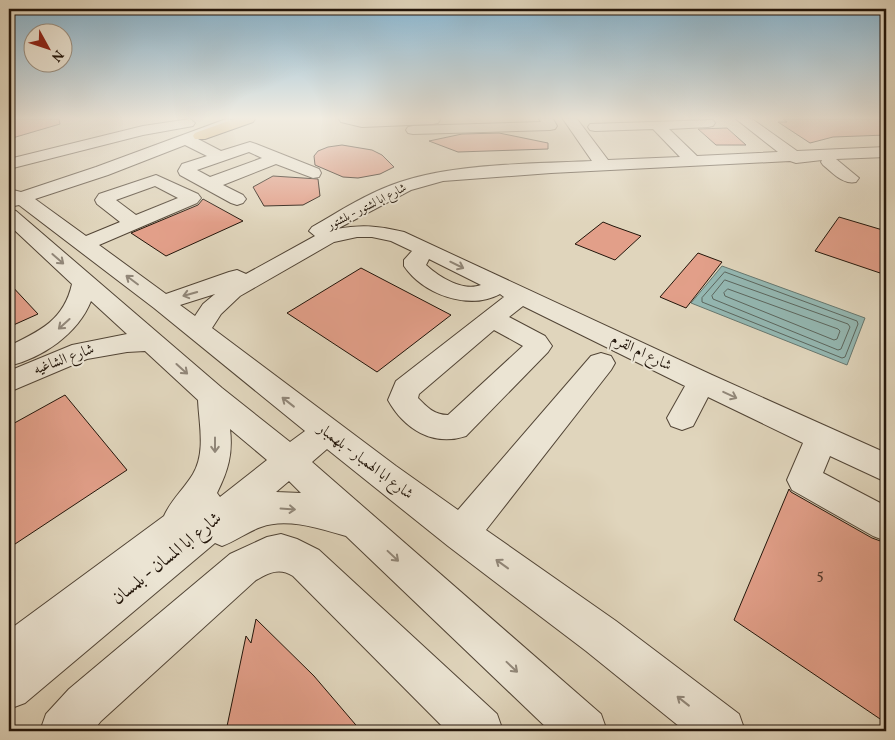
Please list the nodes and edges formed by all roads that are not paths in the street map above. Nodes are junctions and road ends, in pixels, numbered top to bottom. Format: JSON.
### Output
{"nodes":[{"id":1,"x":31,"y":154,"type":"edge"},
{"id":2,"x":80,"y":154,"type":"edge"},
{"id":3,"x":129,"y":154,"type":"edge"},
{"id":4,"x":138,"y":154,"type":"edge"},
{"id":5,"x":216,"y":154,"type":"edge"},
{"id":6,"x":235,"y":154,"type":"edge"},
{"id":7,"x":266,"y":154,"type":"edge"},
{"id":8,"x":595,"y":154,"type":"edge"},
{"id":9,"x":687,"y":154,"type":"edge"},
{"id":10,"x":790,"y":154,"type":"edge"},
{"id":11,"x":863,"y":154,"type":"edge"},
{"id":12,"x":220,"y":158,"type":"junction"},
{"id":13,"x":276,"y":158,"type":"junction"},
{"id":14,"x":796,"y":158,"type":"junction"},
{"id":15,"x":886,"y":161,"type":"edge"},
{"id":16,"x":698,"y":162,"type":"junction"},
{"id":17,"x":829,"y":162,"type":"junction"},
{"id":18,"x":420,"y":165,"type":"dead end"},
{"id":19,"x":604,"y":166,"type":"junction"},
{"id":20,"x":551,"y":168,"type":"junction"},
{"id":21,"x":16,"y":169,"type":"edge"},
{"id":22,"x":102,"y":171,"type":"junction"},
{"id":23,"x":313,"y":173,"type":"dead end"},
{"id":24,"x":446,"y":175,"type":"junction"},
{"id":25,"x":850,"y":178,"type":"dead end"},
{"id":26,"x":209,"y":184,"type":"junction"},
{"id":27,"x":13,"y":198,"type":"edge"},
{"id":28,"x":237,"y":199,"type":"dead end"},
{"id":29,"x":9,"y":215,"type":"edge"},
{"id":30,"x":127,"y":218,"type":"junction"},
{"id":31,"x":63,"y":228,"type":"junction"},
{"id":32,"x":9,"y":231,"type":"edge"},
{"id":33,"x":397,"y":236,"type":"junction"},
{"id":34,"x":33,"y":238,"type":"junction"},
{"id":35,"x":84,"y":244,"type":"junction"},
{"id":36,"x":225,"y":262,"type":"dead end"},
{"id":37,"x":244,"y":273,"type":"junction"},
{"id":38,"x":84,"y":281,"type":"junction"},
{"id":39,"x":510,"y":290,"type":"junction"},
{"id":40,"x":162,"y":303,"type":"junction"},
{"id":41,"x":492,"y":319,"type":"junction"},
{"id":42,"x":197,"y":331,"type":"junction"},
{"id":43,"x":152,"y":342,"type":"junction"},
{"id":44,"x":9,"y":357,"type":"edge"},
{"id":45,"x":601,"y":363,"type":"dead end"},
{"id":46,"x":9,"y":382,"type":"edge"},
{"id":47,"x":702,"y":382,"type":"junction"},
{"id":48,"x":212,"y":396,"type":"junction"},
{"id":49,"x":682,"y":418,"type":"dead end"},
{"id":50,"x":320,"y":427,"type":"junction"},
{"id":51,"x":821,"y":437,"type":"junction"},
{"id":52,"x":283,"y":456,"type":"junction"},
{"id":53,"x":886,"y":468,"type":"edge"},
{"id":54,"x":357,"y":523,"type":"junction"},
{"id":55,"x":886,"y":524,"type":"edge"},
{"id":56,"x":461,"y":534,"type":"junction"},
{"id":57,"x":162,"y":550,"type":"junction"},
{"id":58,"x":9,"y":656,"type":"edge"},
{"id":59,"x":9,"y":687,"type":"edge"},
{"id":60,"x":63,"y":731,"type":"edge"},
{"id":61,"x":480,"y":731,"type":"edge"},
{"id":62,"x":584,"y":731,"type":"edge"},
{"id":63,"x":722,"y":731,"type":"edge"}],
"edges":[{"from":1,"to":21,"type":"street"},
{"from":2,"to":21,"type":"street"},
{"from":3,"to":27,"type":"street"},
{"from":4,"to":22,"type":"street"},
{"from":5,"to":12,"type":"street"},
{"from":6,"to":12,"type":"street"},
{"from":7,"to":13,"type":"street"},
{"from":8,"to":19,"type":"street"},
{"from":9,"to":16,"type":"street"},
{"from":10,"to":14,"type":"street"},
{"from":11,"to":14,"type":"street","name":"شارع ابا لشتور - بلشتور"},
{"from":12,"to":26,"type":"street"},
{"from":13,"to":23,"type":"street"},
{"from":13,"to":26,"type":"street"},
{"from":14,"to":16,"type":"street","name":"شارع ابا لشتور - بلشتور"},
{"from":15,"to":17,"type":"street"},
{"from":16,"to":17,"type":"street"},
{"from":16,"to":19,"type":"street","name":"شارع ابا لشتور - بلشتور"},
{"from":17,"to":25,"type":"street"},
{"from":18,"to":24,"type":"street"},
{"from":19,"to":20,"type":"street","name":"شارع ابا لشتور - بلشتور"},
{"from":20,"to":24,"type":"street","name":"شارع ابا لشتور - بلشتور"},
{"from":20,"to":33,"type":"street","name":"شارع ام القرم"},
{"from":22,"to":27,"type":"street"},
{"from":22,"to":31,"type":"street"},
{"from":24,"to":37,"type":"street","name":"شارع ابا لشتور - بلشتور"},
{"from":26,"to":28,"type":"street"},
{"from":27,"to":31,"type":"street","name":"شارع ابا الهمبار - بلهمبار"},
{"from":29,"to":34,"type":"street"},
{"from":30,"to":30,"type":"street"},
{"from":30,"to":35,"type":"street"},
{"from":31,"to":35,"type":"street","name":"شارع ابا الهمبار - بلهمبار"},
{"from":32,"to":34,"type":"street"},
{"from":33,"to":39,"type":"street","name":"شارع ام القرم","one_way":true},
{"from":33,"to":42,"type":"street","name":"شارع ام القرم"},
{"from":34,"to":38,"type":"street","one_way":true},
{"from":40,"to":35,"type":"street","name":"شارع ابا الهمبار - بلهمبار","one_way":true},
{"from":36,"to":37,"type":"street"},
{"from":37,"to":40,"type":"street","name":"شارع ابا لشتور - بلشتور","one_way":true},
{"from":38,"to":43,"type":"street"},
{"from":38,"to":44,"type":"street","name":"شارع الشاغيه","one_way":true},
{"from":39,"to":41,"type":"street"},
{"from":39,"to":47,"type":"street","name":"شارع ام القرم"},
{"from":40,"to":42,"type":"street","name":"شارع ابا الهمبار - بلهمبار"},
{"from":41,"to":41,"type":"street"},
{"from":50,"to":42,"type":"street","name":"شارع ابا الهمبار - بلهمبار","one_way":true},
{"from":43,"to":46,"type":"street","name":"شارع الشاغيه"},
{"from":43,"to":48,"type":"street","one_way":true},
{"from":45,"to":56,"type":"street"},
{"from":47,"to":49,"type":"street"},
{"from":47,"to":51,"type":"street","name":"شارع ام القرم","one_way":true},
{"from":48,"to":52,"type":"street"},
{"from":48,"to":57,"type":"street","one_way":true},
{"from":50,"to":52,"type":"street","name":"شارع ابا المسان - بلمسان"},
{"from":50,"to":56,"type":"street","name":"شارع ابا الهمبار - بلهمبار"},
{"from":51,"to":53,"type":"street","name":"شارع ام القرم"},
{"from":51,"to":55,"type":"street"},
{"from":52,"to":54,"type":"street"},
{"from":52,"to":57,"type":"street","name":"شارع ابا المسان - بلمسان"},
{"from":57,"to":54,"type":"street","one_way":true},
{"from":54,"to":62,"type":"street","one_way":true},
{"from":63,"to":56,"type":"street","name":"شارع ابا الهمبار - بلهمبار","one_way":true},
{"from":57,"to":58,"type":"street","name":"شارع ابا المسان - بلمسان"},
{"from":57,"to":59,"type":"street","name":"شارع ابا المسان - بلمسان"},
{"from":60,"to":61,"type":"street"}]}
